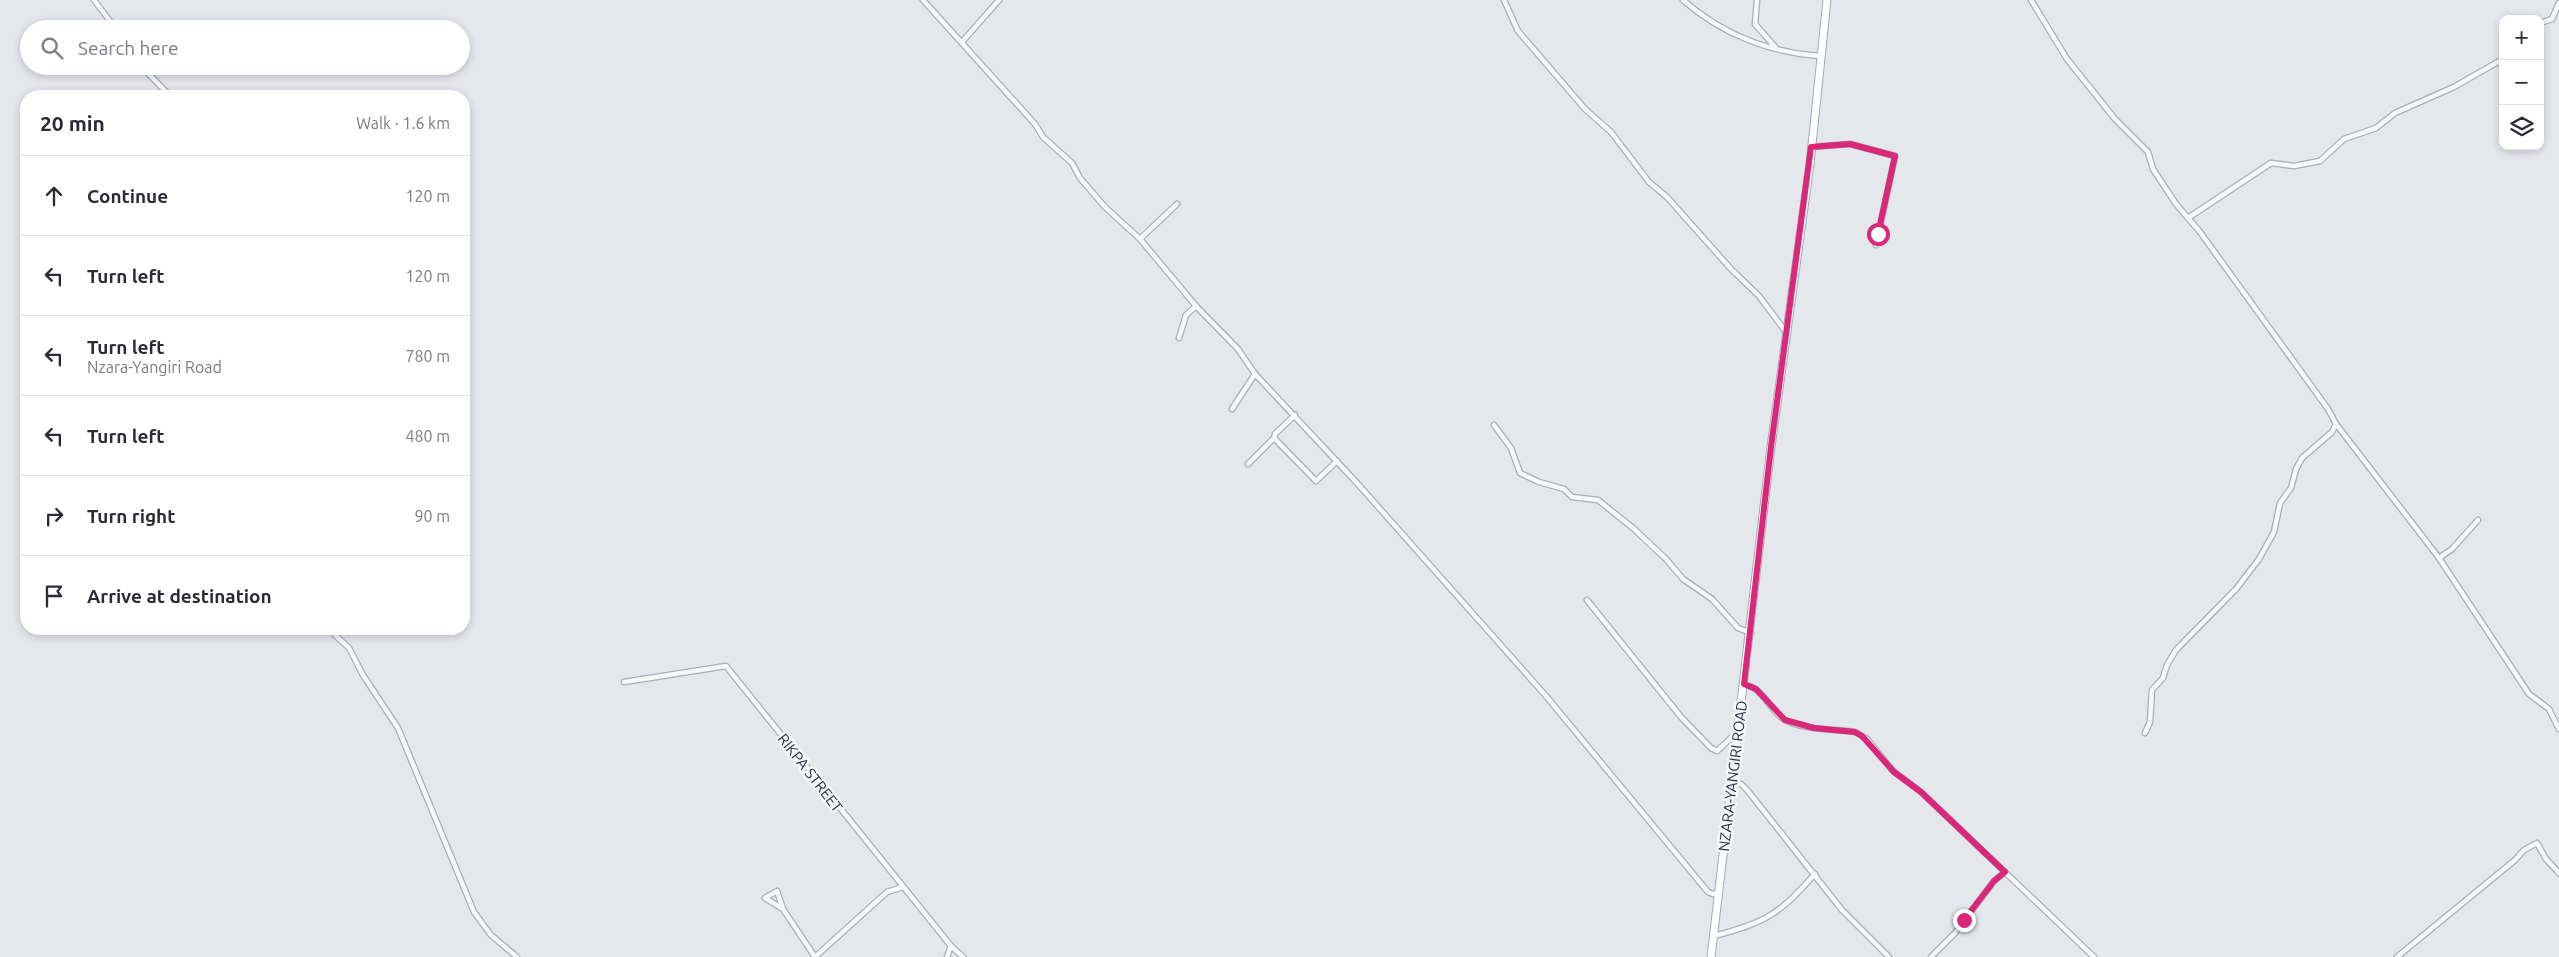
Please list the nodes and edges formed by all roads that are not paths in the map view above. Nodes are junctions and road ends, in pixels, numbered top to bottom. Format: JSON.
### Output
{"nodes":[{"id":1,"x":94,"y":0,"type":"edge"},
{"id":2,"x":923,"y":0,"type":"edge"},
{"id":3,"x":999,"y":0,"type":"edge"},
{"id":4,"x":1504,"y":0,"type":"edge"},
{"id":5,"x":1683,"y":0,"type":"edge"},
{"id":6,"x":1757,"y":0,"type":"edge"},
{"id":7,"x":1827,"y":0,"type":"edge"},
{"id":8,"x":2031,"y":0,"type":"edge"},
{"id":9,"x":2559,"y":3,"type":"edge"},
{"id":10,"x":109,"y":20,"type":"edge"},
{"id":11,"x":2544,"y":22,"type":"edge"},
{"id":12,"x":962,"y":42,"type":"junction"},
{"id":13,"x":1776,"y":48,"type":"junction"},
{"id":14,"x":1821,"y":56,"type":"junction"},
{"id":15,"x":2501,"y":60,"type":"edge"},
{"id":16,"x":150,"y":75,"type":"edge"},
{"id":17,"x":164,"y":90,"type":"edge"},
{"id":18,"x":1811,"y":147,"type":"junction"},
{"id":19,"x":1177,"y":204,"type":"dead end"},
{"id":20,"x":2188,"y":218,"type":"junction"},
{"id":21,"x":1140,"y":239,"type":"junction"},
{"id":22,"x":1876,"y":245,"type":"dead end"},
{"id":23,"x":1196,"y":306,"type":"junction"},
{"id":24,"x":1787,"y":333,"type":"junction"},
{"id":25,"x":1179,"y":338,"type":"dead end"},
{"id":26,"x":1255,"y":374,"type":"junction"},
{"id":27,"x":1232,"y":409,"type":"dead end"},
{"id":28,"x":1295,"y":415,"type":"junction"},
{"id":29,"x":2336,"y":424,"type":"junction"},
{"id":30,"x":1494,"y":425,"type":"dead end"},
{"id":31,"x":1274,"y":438,"type":"junction"},
{"id":32,"x":1337,"y":461,"type":"junction"},
{"id":33,"x":1248,"y":464,"type":"dead end"},
{"id":34,"x":2478,"y":520,"type":"dead end"},
{"id":35,"x":2439,"y":558,"type":"junction"},
{"id":36,"x":1587,"y":600,"type":"dead end"},
{"id":37,"x":1751,"y":633,"type":"junction"},
{"id":38,"x":335,"y":635,"type":"edge"},
{"id":39,"x":624,"y":682,"type":"dead end"},
{"id":40,"x":1744,"y":684,"type":"junction"},
{"id":41,"x":2559,"y":729,"type":"edge"},
{"id":42,"x":2145,"y":732,"type":"dead end"},
{"id":43,"x":1738,"y":735,"type":"junction"},
{"id":44,"x":1733,"y":781,"type":"junction"},
{"id":45,"x":2005,"y":872,"type":"junction"},
{"id":46,"x":1815,"y":874,"type":"junction"},
{"id":47,"x":2559,"y":874,"type":"edge"},
{"id":48,"x":903,"y":887,"type":"junction"},
{"id":49,"x":1719,"y":893,"type":"junction"},
{"id":50,"x":783,"y":909,"type":"dead end"},
{"id":51,"x":1714,"y":936,"type":"junction"},
{"id":52,"x":951,"y":946,"type":"junction"},
{"id":53,"x":517,"y":957,"type":"edge"},
{"id":54,"x":815,"y":957,"type":"edge"},
{"id":55,"x":947,"y":957,"type":"edge"},
{"id":56,"x":963,"y":957,"type":"edge"},
{"id":57,"x":1711,"y":957,"type":"edge"},
{"id":58,"x":1889,"y":957,"type":"edge"},
{"id":59,"x":1932,"y":957,"type":"edge"},
{"id":60,"x":2094,"y":957,"type":"edge"},
{"id":61,"x":2397,"y":957,"type":"edge"}],
"edges":[{"from":1,"to":10,"type":"street"},
{"from":2,"to":12,"type":"street"},
{"from":3,"to":12,"type":"street"},
{"from":4,"to":24,"type":"street"},
{"from":5,"to":13,"type":"street"},
{"from":6,"to":13,"type":"street"},
{"from":7,"to":14,"type":"main road","name":"NZARA-YANGIRI ROAD"},
{"from":8,"to":20,"type":"street"},
{"from":9,"to":11,"type":"street"},
{"from":12,"to":21,"type":"street"},
{"from":13,"to":14,"type":"street"},
{"from":14,"to":18,"type":"main road","name":"NZARA-YANGIRI ROAD"},
{"from":15,"to":20,"type":"street"},
{"from":16,"to":17,"type":"street"},
{"from":18,"to":22,"type":"street"},
{"from":18,"to":24,"type":"main road","name":"NZARA-YANGIRI ROAD"},
{"from":19,"to":21,"type":"street"},
{"from":20,"to":29,"type":"street"},
{"from":21,"to":23,"type":"street"},
{"from":23,"to":25,"type":"street"},
{"from":23,"to":26,"type":"street"},
{"from":24,"to":37,"type":"main road","name":"NZARA-YANGIRI ROAD"},
{"from":26,"to":27,"type":"street"},
{"from":26,"to":28,"type":"street"},
{"from":28,"to":31,"type":"street"},
{"from":28,"to":32,"type":"street"},
{"from":29,"to":35,"type":"street"},
{"from":29,"to":42,"type":"street"},
{"from":30,"to":37,"type":"street"},
{"from":31,"to":32,"type":"street"},
{"from":31,"to":33,"type":"street"},
{"from":32,"to":49,"type":"street"},
{"from":34,"to":35,"type":"street"},
{"from":35,"to":41,"type":"street"},
{"from":36,"to":43,"type":"street"},
{"from":37,"to":40,"type":"main road","name":"NZARA-YANGIRI ROAD"},
{"from":38,"to":53,"type":"street"},
{"from":39,"to":48,"type":"street","name":"RIKPA STREET"},
{"from":40,"to":43,"type":"main road","name":"NZARA-YANGIRI ROAD"},
{"from":40,"to":45,"type":"street"},
{"from":43,"to":44,"type":"main road","name":"NZARA-YANGIRI ROAD"},
{"from":44,"to":46,"type":"street"},
{"from":44,"to":49,"type":"main road","name":"NZARA-YANGIRI ROAD"},
{"from":45,"to":59,"type":"street"},
{"from":45,"to":60,"type":"street"},
{"from":46,"to":51,"type":"street"},
{"from":46,"to":58,"type":"street"},
{"from":47,"to":61,"type":"street"},
{"from":48,"to":52,"type":"street","name":"RIKPA STREET"},
{"from":48,"to":54,"type":"street"},
{"from":49,"to":51,"type":"main road","name":"NZARA-YANGIRI ROAD"},
{"from":50,"to":54,"type":"street"},
{"from":51,"to":57,"type":"main road","name":"NZARA-YANGIRI ROAD"},
{"from":52,"to":55,"type":"street"},
{"from":52,"to":56,"type":"street","name":"RIKPA STREET"}]}
